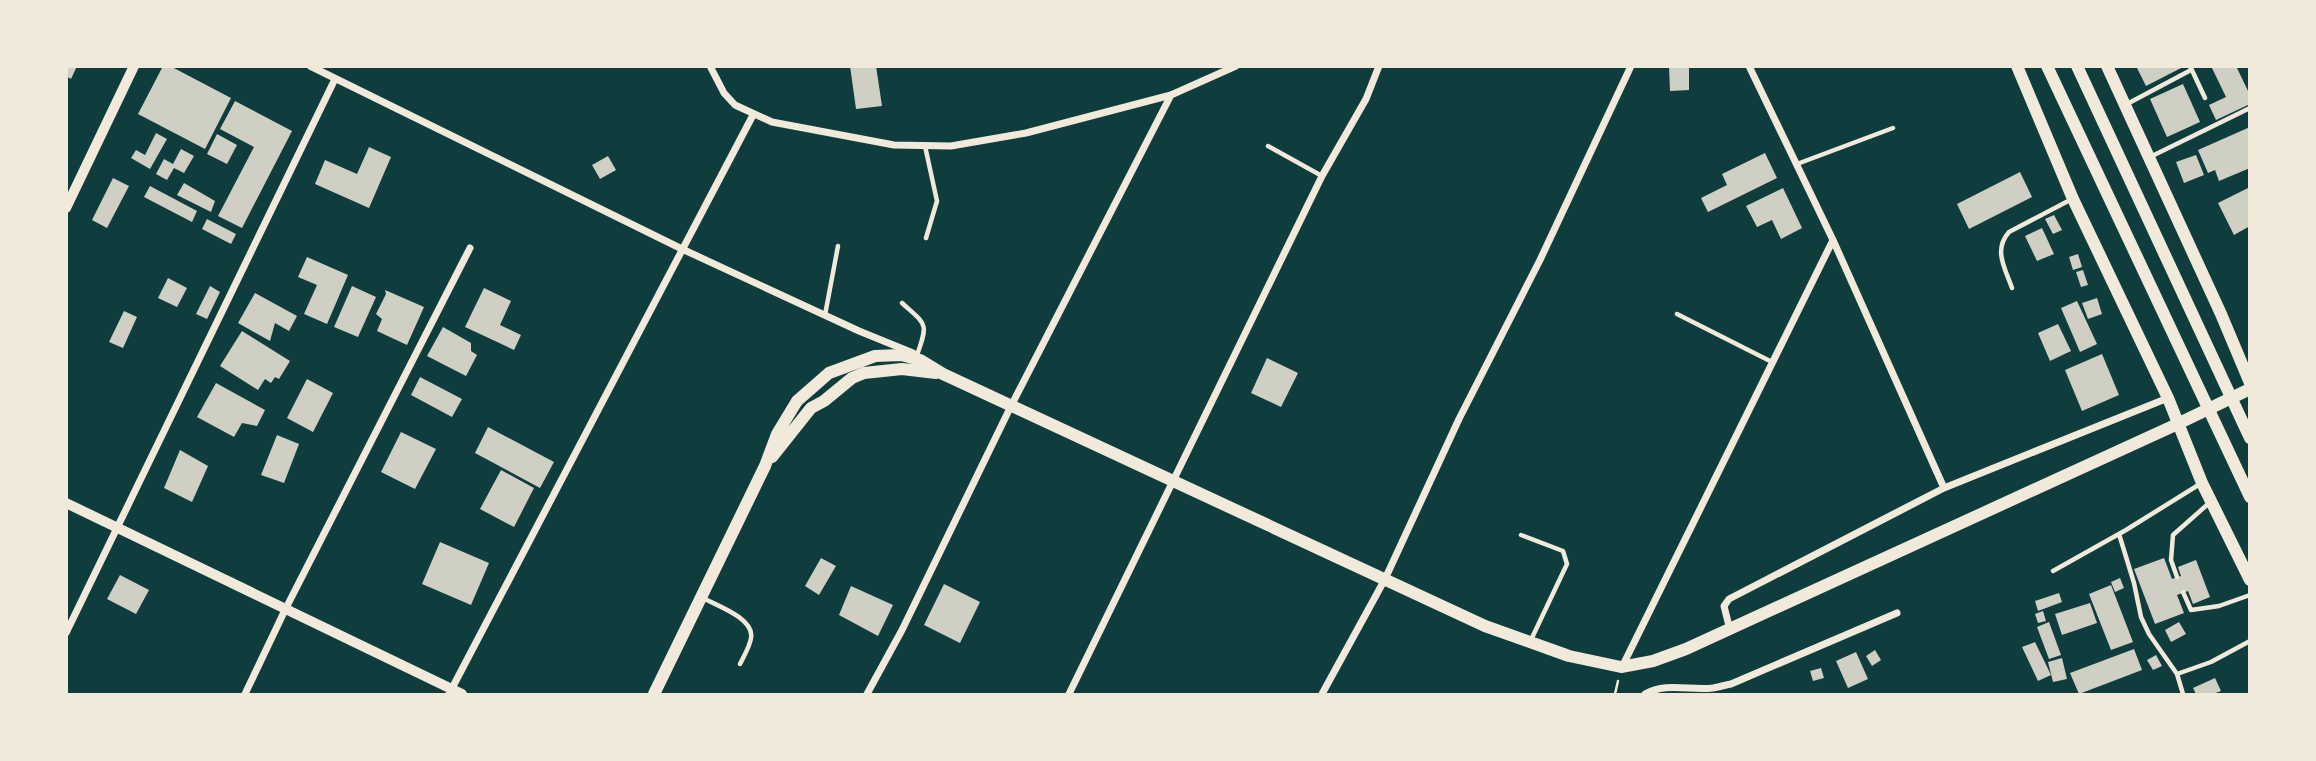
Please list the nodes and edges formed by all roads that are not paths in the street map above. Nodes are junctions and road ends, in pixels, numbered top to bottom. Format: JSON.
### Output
{"nodes":[{"id":1,"x":134,"y":66,"type":"edge"},
{"id":2,"x":310,"y":66,"type":"edge"},
{"id":3,"x":710,"y":66,"type":"edge"},
{"id":4,"x":1236,"y":66,"type":"edge"},
{"id":5,"x":1379,"y":66,"type":"edge"},
{"id":6,"x":1632,"y":66,"type":"edge"},
{"id":7,"x":1749,"y":66,"type":"edge"},
{"id":8,"x":2017,"y":66,"type":"edge"},
{"id":9,"x":2047,"y":66,"type":"edge"},
{"id":10,"x":2077,"y":66,"type":"edge"},
{"id":11,"x":2104,"y":66,"type":"edge"},
{"id":12,"x":2190,"y":68,"type":"edge"},
{"id":13,"x":335,"y":79,"type":"junction"},
{"id":14,"x":1171,"y":95,"type":"junction"},
{"id":15,"x":2205,"y":98,"type":"dead end"},
{"id":16,"x":2124,"y":106,"type":"junction"},
{"id":17,"x":2249,"y":108,"type":"edge"},
{"id":18,"x":753,"y":115,"type":"junction"},
{"id":19,"x":1893,"y":128,"type":"dead end"},
{"id":20,"x":925,"y":146,"type":"junction"},
{"id":21,"x":1268,"y":146,"type":"dead end"},
{"id":22,"x":2148,"y":158,"type":"junction"},
{"id":23,"x":1796,"y":165,"type":"junction"},
{"id":24,"x":1322,"y":176,"type":"junction"},
{"id":25,"x":2073,"y":199,"type":"junction"},
{"id":26,"x":66,"y":208,"type":"edge"},
{"id":27,"x":926,"y":238,"type":"dead end"},
{"id":28,"x":1833,"y":240,"type":"junction"},
{"id":29,"x":838,"y":246,"type":"dead end"},
{"id":30,"x":470,"y":248,"type":"dead end"},
{"id":31,"x":682,"y":248,"type":"junction"},
{"id":32,"x":2012,"y":288,"type":"dead end"},
{"id":33,"x":902,"y":303,"type":"dead end"},
{"id":34,"x":1677,"y":314,"type":"dead end"},
{"id":35,"x":825,"y":315,"type":"junction"},
{"id":36,"x":919,"y":357,"type":"junction"},
{"id":37,"x":1772,"y":362,"type":"junction"},
{"id":38,"x":943,"y":374,"type":"junction"},
{"id":39,"x":2249,"y":383,"type":"edge"},
{"id":40,"x":2249,"y":389,"type":"edge"},
{"id":41,"x":2168,"y":398,"type":"junction"},
{"id":42,"x":1011,"y":406,"type":"junction"},
{"id":43,"x":2249,"y":438,"type":"edge"},
{"id":44,"x":765,"y":466,"type":"junction"},
{"id":45,"x":1172,"y":481,"type":"junction"},
{"id":46,"x":2202,"y":483,"type":"junction"},
{"id":47,"x":1944,"y":488,"type":"junction"},
{"id":48,"x":2249,"y":497,"type":"edge"},
{"id":49,"x":66,"y":502,"type":"edge"},
{"id":50,"x":2211,"y":502,"type":"junction"},
{"id":51,"x":117,"y":526,"type":"junction"},
{"id":52,"x":2119,"y":534,"type":"junction"},
{"id":53,"x":1521,"y":535,"type":"dead end"},
{"id":54,"x":2053,"y":571,"type":"dead end"},
{"id":55,"x":2177,"y":577,"type":"dead end"},
{"id":56,"x":1385,"y":579,"type":"junction"},
{"id":57,"x":2249,"y":580,"type":"edge"},
{"id":58,"x":2183,"y":592,"type":"dead end"},
{"id":59,"x":2249,"y":595,"type":"edge"},
{"id":60,"x":700,"y":597,"type":"junction"},
{"id":61,"x":285,"y":610,"type":"junction"},
{"id":62,"x":1897,"y":613,"type":"dead end"},
{"id":63,"x":1730,"y":629,"type":"junction"},
{"id":64,"x":66,"y":633,"type":"edge"},
{"id":65,"x":2249,"y":641,"type":"edge"},
{"id":66,"x":1529,"y":643,"type":"junction"},
{"id":67,"x":740,"y":664,"type":"dead end"},
{"id":68,"x":1621,"y":667,"type":"junction"},
{"id":69,"x":2176,"y":674,"type":"junction"},
{"id":70,"x":454,"y":693,"type":"edge"},
{"id":71,"x":245,"y":695,"type":"edge"},
{"id":72,"x":654,"y":695,"type":"edge"},
{"id":73,"x":867,"y":695,"type":"edge"},
{"id":74,"x":1069,"y":695,"type":"edge"},
{"id":75,"x":1322,"y":695,"type":"edge"},
{"id":76,"x":1645,"y":695,"type":"edge"},
{"id":77,"x":2183,"y":695,"type":"edge"}],
"edges":[{"from":1,"to":26,"type":"street"},
{"from":2,"to":13,"type":"street"},
{"from":3,"to":18,"type":"street"},
{"from":4,"to":14,"type":"street"},
{"from":5,"to":24,"type":"street"},
{"from":6,"to":56,"type":"street"},
{"from":7,"to":23,"type":"street"},
{"from":8,"to":25,"type":"main road"},
{"from":9,"to":48,"type":"main road"},
{"from":10,"to":43,"type":"main road"},
{"from":11,"to":16,"type":"main road"},
{"from":12,"to":15,"type":"lane"},
{"from":12,"to":16,"type":"lane"},
{"from":13,"to":31,"type":"street"},
{"from":13,"to":51,"type":"street"},
{"from":14,"to":20,"type":"street"},
{"from":14,"to":42,"type":"street"},
{"from":16,"to":22,"type":"main road"},
{"from":17,"to":22,"type":"lane"},
{"from":18,"to":20,"type":"street"},
{"from":18,"to":31,"type":"street"},
{"from":19,"to":23,"type":"lane"},
{"from":20,"to":27,"type":"lane"},
{"from":21,"to":24,"type":"lane"},
{"from":22,"to":39,"type":"main road"},
{"from":23,"to":28,"type":"street"},
{"from":24,"to":45,"type":"street"},
{"from":25,"to":32,"type":"lane"},
{"from":25,"to":41,"type":"main road"},
{"from":28,"to":37,"type":"street"},
{"from":28,"to":47,"type":"street"},
{"from":29,"to":35,"type":"lane"},
{"from":30,"to":61,"type":"street"},
{"from":31,"to":35,"type":"street"},
{"from":31,"to":70,"type":"street"},
{"from":33,"to":36,"type":"lane"},
{"from":34,"to":37,"type":"lane"},
{"from":35,"to":36,"type":"street"},
{"from":36,"to":38,"type":"main road"},
{"from":36,"to":44,"type":"main road"},
{"from":37,"to":68,"type":"street"},
{"from":38,"to":42,"type":"main road"},
{"from":38,"to":44,"type":"main road"},
{"from":40,"to":63,"type":"main road"},
{"from":41,"to":46,"type":"main road"},
{"from":41,"to":47,"type":"street"},
{"from":42,"to":45,"type":"main road"},
{"from":42,"to":73,"type":"street"},
{"from":44,"to":60,"type":"main road"},
{"from":45,"to":56,"type":"main road"},
{"from":45,"to":74,"type":"street"},
{"from":46,"to":50,"type":"main road"},
{"from":46,"to":52,"type":"lane"},
{"from":47,"to":63,"type":"street"},
{"from":49,"to":51,"type":"street"},
{"from":50,"to":55,"type":"lane"},
{"from":50,"to":57,"type":"main road"},
{"from":51,"to":61,"type":"street"},
{"from":51,"to":64,"type":"street"},
{"from":52,"to":54,"type":"lane"},
{"from":52,"to":69,"type":"lane"},
{"from":53,"to":66,"type":"lane"},
{"from":56,"to":66,"type":"main road"},
{"from":56,"to":75,"type":"street"},
{"from":58,"to":59,"type":"lane"},
{"from":60,"to":67,"type":"lane"},
{"from":60,"to":72,"type":"main road"},
{"from":61,"to":70,"type":"street"},
{"from":61,"to":71,"type":"street"},
{"from":62,"to":76,"type":"street"},
{"from":63,"to":68,"type":"main road"},
{"from":65,"to":69,"type":"lane"},
{"from":66,"to":68,"type":"main road"},
{"from":69,"to":77,"type":"lane"}]}
